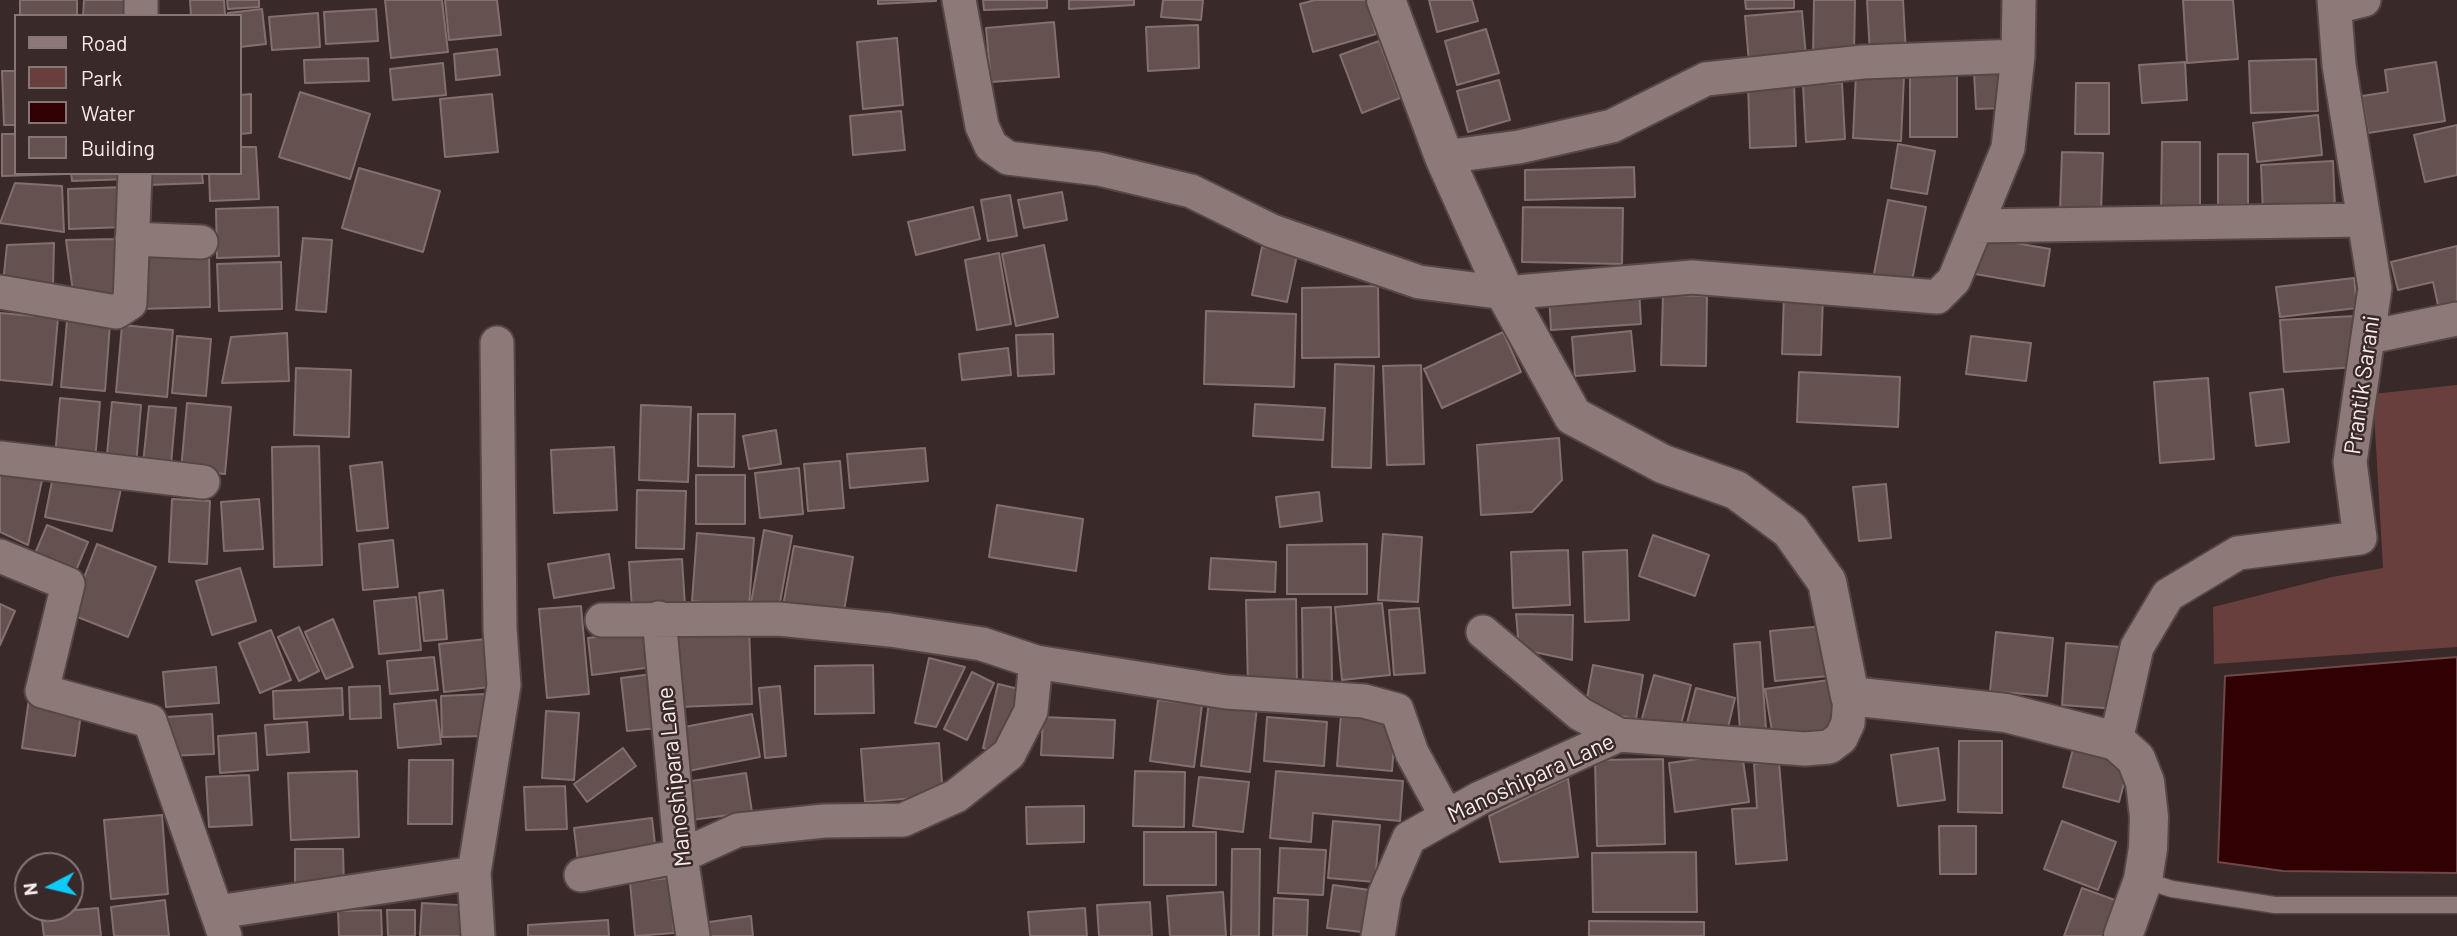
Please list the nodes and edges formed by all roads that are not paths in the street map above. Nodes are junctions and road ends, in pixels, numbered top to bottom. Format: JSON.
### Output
{"nodes":[{"id":1,"x":959,"y":0,"type":"edge"},
{"id":2,"x":1386,"y":0,"type":"edge"},
{"id":3,"x":2019,"y":0,"type":"edge"},
{"id":4,"x":2344,"y":2,"type":"edge"},
{"id":5,"x":2018,"y":56,"type":"junction"},
{"id":6,"x":1444,"y":157,"type":"junction"},
{"id":7,"x":135,"y":175,"type":"edge"},
{"id":8,"x":2364,"y":220,"type":"junction"},
{"id":9,"x":1976,"y":226,"type":"junction"},
{"id":10,"x":132,"y":239,"type":"junction"},
{"id":11,"x":201,"y":242,"type":"dead end"},
{"id":12,"x":0,"y":292,"type":"edge"},
{"id":13,"x":1505,"y":293,"type":"junction"},
{"id":14,"x":2457,"y":319,"type":"edge"},
{"id":15,"x":2368,"y":337,"type":"junction"},
{"id":16,"x":497,"y":343,"type":"dead end"},
{"id":17,"x":0,"y":458,"type":"edge"},
{"id":18,"x":203,"y":482,"type":"dead end"},
{"id":19,"x":0,"y":556,"type":"edge"},
{"id":20,"x":659,"y":618,"type":"junction"},
{"id":21,"x":602,"y":620,"type":"dead end"},
{"id":22,"x":1483,"y":632,"type":"dead end"},
{"id":23,"x":1036,"y":662,"type":"junction"},
{"id":24,"x":1850,"y":696,"type":"junction"},
{"id":25,"x":1619,"y":734,"type":"junction"},
{"id":26,"x":2116,"y":741,"type":"junction"},
{"id":27,"x":1447,"y":817,"type":"junction"},
{"id":28,"x":681,"y":856,"type":"junction"},
{"id":29,"x":474,"y":873,"type":"junction"},
{"id":30,"x":581,"y":876,"type":"dead end"},
{"id":31,"x":2143,"y":880,"type":"junction"},
{"id":32,"x":2457,"y":905,"type":"edge"},
{"id":33,"x":222,"y":924,"type":"edge"},
{"id":34,"x":478,"y":936,"type":"edge"},
{"id":35,"x":693,"y":936,"type":"edge"},
{"id":36,"x":1378,"y":936,"type":"edge"},
{"id":37,"x":2123,"y":936,"type":"edge"}],
"edges":[{"from":1,"to":13,"type":"street"},
{"from":2,"to":6,"type":"street"},
{"from":3,"to":5,"type":"street"},
{"from":4,"to":8,"type":"street","name":"Prantik Sarani"},
{"from":5,"to":6,"type":"street"},
{"from":5,"to":9,"type":"street"},
{"from":6,"to":13,"type":"street"},
{"from":7,"to":10,"type":"street"},
{"from":8,"to":9,"type":"street"},
{"from":8,"to":15,"type":"street","name":"Prantik Sarani"},
{"from":9,"to":13,"type":"street"},
{"from":10,"to":11,"type":"street"},
{"from":10,"to":12,"type":"street"},
{"from":13,"to":24,"type":"street"},
{"from":14,"to":15,"type":"street"},
{"from":15,"to":26,"type":"street","name":"Prantik Sarani"},
{"from":16,"to":29,"type":"street"},
{"from":17,"to":18,"type":"street"},
{"from":19,"to":33,"type":"street"},
{"from":20,"to":21,"type":"street"},
{"from":20,"to":23,"type":"street"},
{"from":20,"to":28,"type":"street","name":"Manoshipara Lane"},
{"from":22,"to":25,"type":"street"},
{"from":23,"to":27,"type":"street"},
{"from":23,"to":28,"type":"street"},
{"from":24,"to":25,"type":"street","name":"Manoshipara Lane"},
{"from":24,"to":26,"type":"street"},
{"from":25,"to":27,"type":"street","name":"Manoshipara Lane"},
{"from":26,"to":31,"type":"street"},
{"from":27,"to":36,"type":"street","name":"Manoshipara Lane"},
{"from":28,"to":30,"type":"street"},
{"from":28,"to":35,"type":"street","name":"Manoshipara Lane"},
{"from":29,"to":33,"type":"street"},
{"from":29,"to":34,"type":"street"},
{"from":31,"to":32,"type":"lane"},
{"from":31,"to":37,"type":"street"}]}
